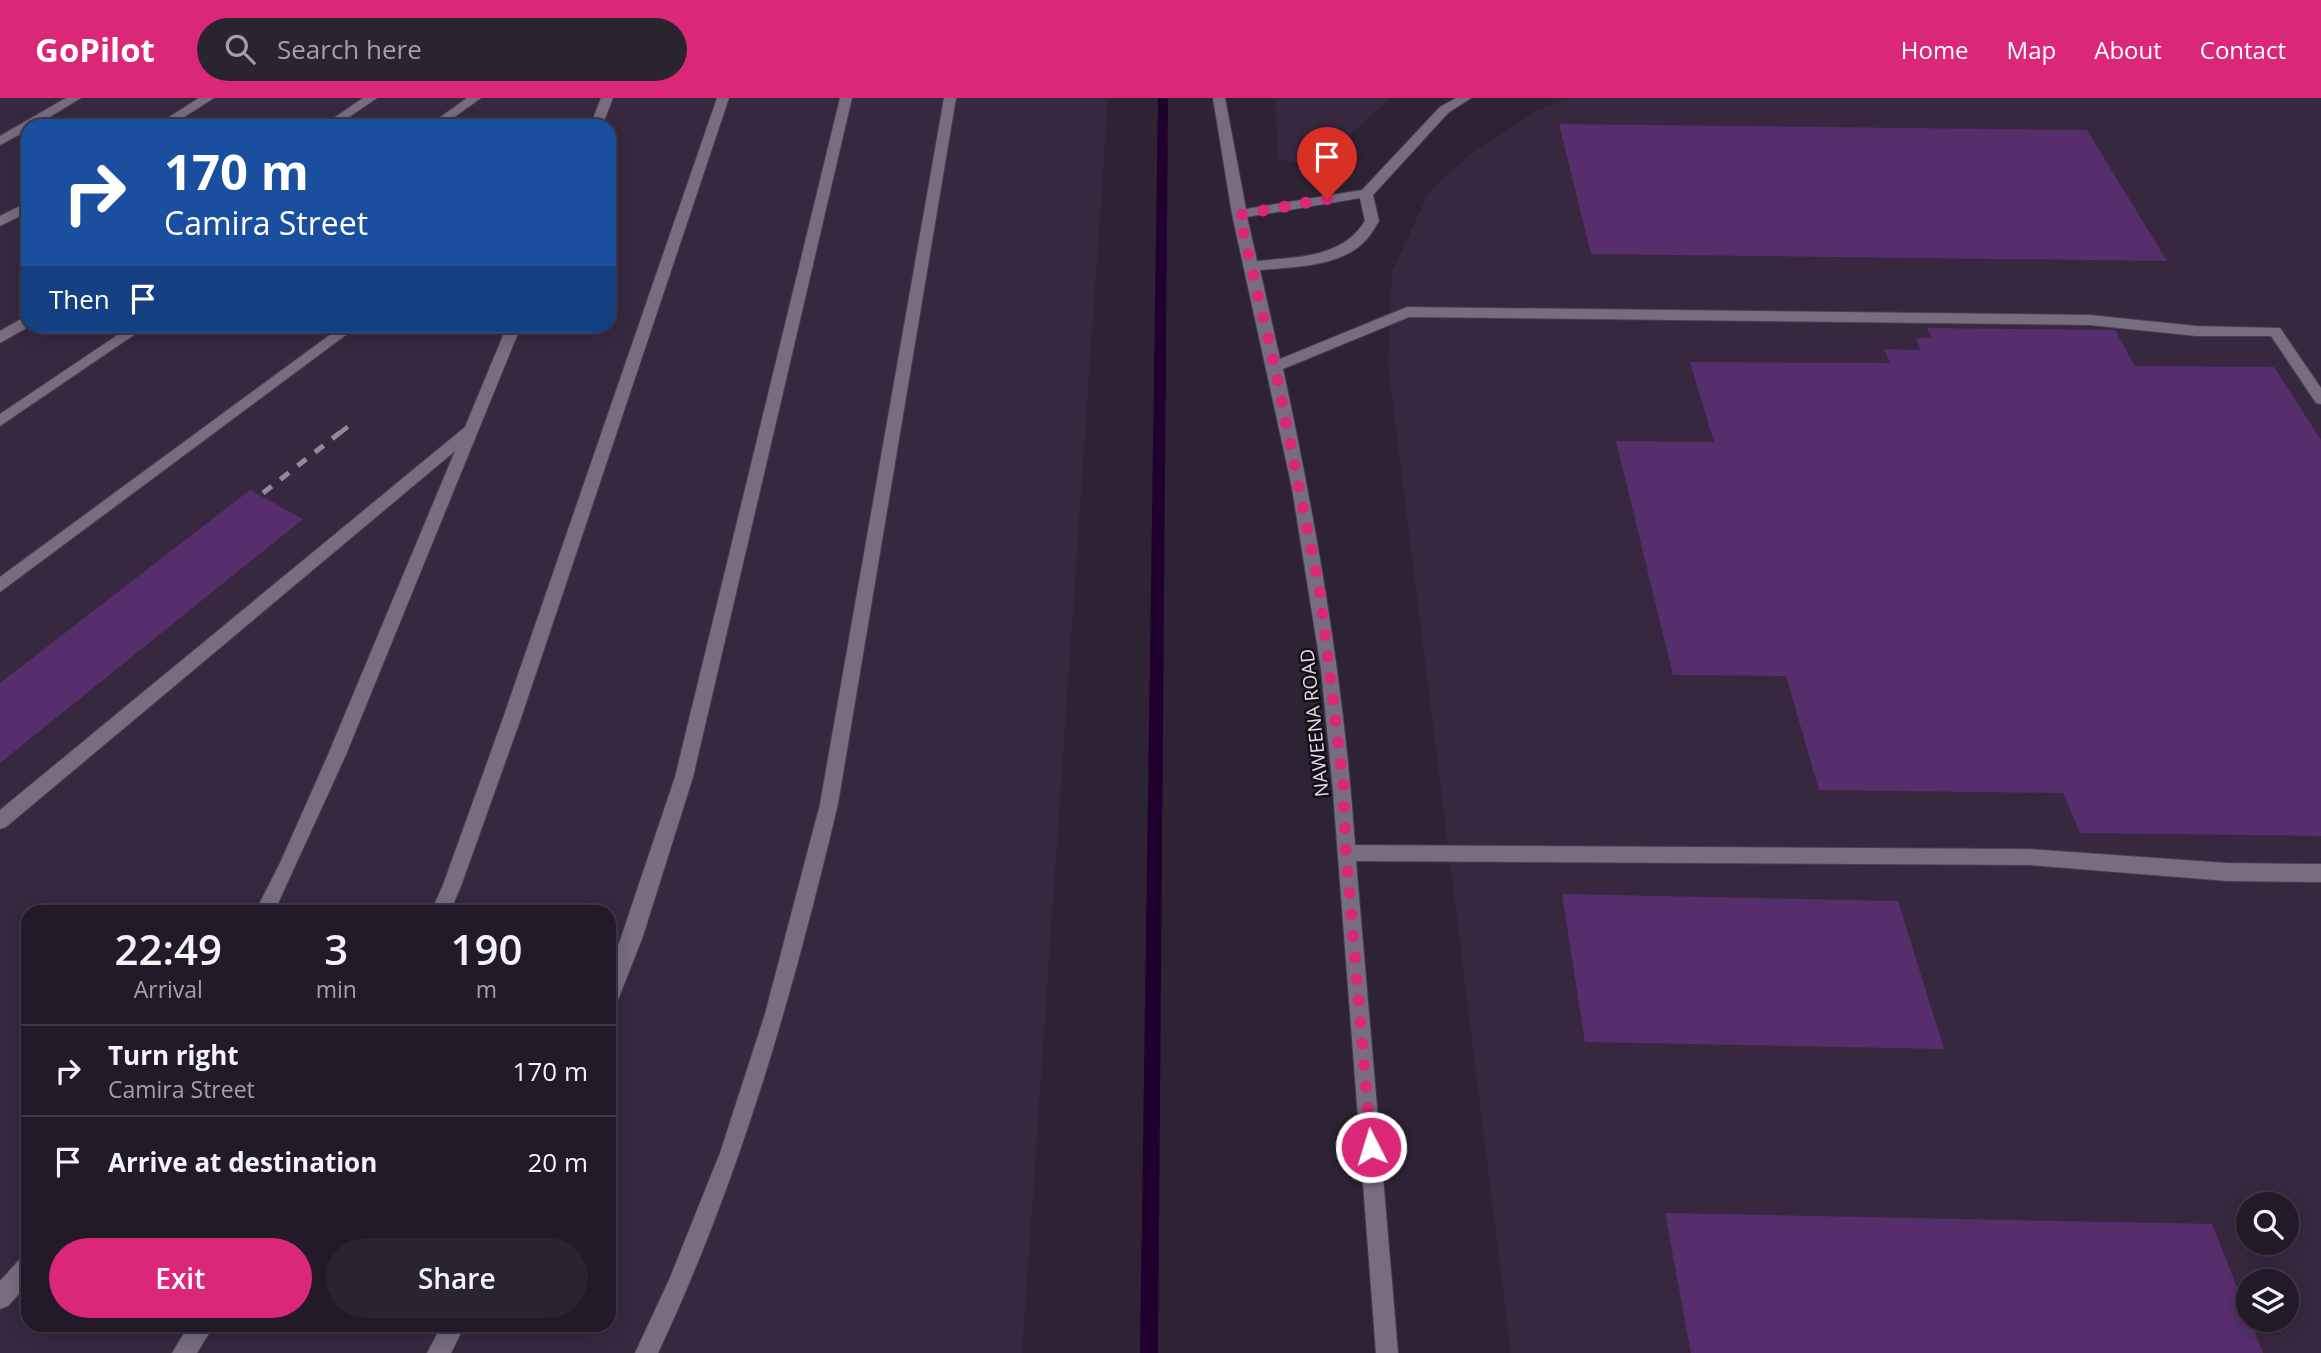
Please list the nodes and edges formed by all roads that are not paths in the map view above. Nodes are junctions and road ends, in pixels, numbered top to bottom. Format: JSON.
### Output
{"nodes":[{"id":1,"x":75,"y":98,"type":"edge"},
{"id":2,"x":208,"y":98,"type":"edge"},
{"id":3,"x":371,"y":98,"type":"edge"},
{"id":4,"x":475,"y":98,"type":"edge"},
{"id":5,"x":607,"y":98,"type":"edge"},
{"id":6,"x":723,"y":98,"type":"edge"},
{"id":7,"x":846,"y":98,"type":"edge"},
{"id":8,"x":950,"y":98,"type":"edge"},
{"id":9,"x":1219,"y":98,"type":"edge"},
{"id":10,"x":1465,"y":98,"type":"edge"},
{"id":11,"x":38,"y":119,"type":"edge"},
{"id":12,"x":173,"y":119,"type":"edge"},
{"id":13,"x":339,"y":119,"type":"edge"},
{"id":14,"x":444,"y":119,"type":"edge"},
{"id":15,"x":599,"y":119,"type":"edge"},
{"id":16,"x":21,"y":129,"type":"edge"},
{"id":17,"x":0,"y":141,"type":"edge"},
{"id":18,"x":1366,"y":194,"type":"junction"},
{"id":19,"x":21,"y":210,"type":"edge"},
{"id":20,"x":1239,"y":215,"type":"junction"},
{"id":21,"x":0,"y":222,"type":"edge"},
{"id":22,"x":1252,"y":266,"type":"junction"},
{"id":23,"x":21,"y":324,"type":"edge"},
{"id":24,"x":130,"y":333,"type":"edge"},
{"id":25,"x":342,"y":333,"type":"edge"},
{"id":26,"x":511,"y":333,"type":"edge"},
{"id":27,"x":0,"y":338,"type":"edge"},
{"id":28,"x":1275,"y":367,"type":"junction"},
{"id":29,"x":2321,"y":400,"type":"edge"},
{"id":30,"x":0,"y":421,"type":"edge"},
{"id":31,"x":471,"y":428,"type":"junction"},
{"id":32,"x":0,"y":586,"type":"edge"},
{"id":33,"x":0,"y":821,"type":"edge"},
{"id":34,"x":1346,"y":853,"type":"junction"},
{"id":35,"x":2321,"y":873,"type":"edge"},
{"id":36,"x":268,"y":905,"type":"edge"},
{"id":37,"x":443,"y":905,"type":"edge"},
{"id":38,"x":616,"y":980,"type":"edge"},
{"id":39,"x":21,"y":1275,"type":"edge"},
{"id":40,"x":0,"y":1298,"type":"edge"},
{"id":41,"x":198,"y":1332,"type":"edge"},
{"id":42,"x":450,"y":1332,"type":"edge"},
{"id":43,"x":183,"y":1353,"type":"edge"},
{"id":44,"x":438,"y":1353,"type":"edge"},
{"id":45,"x":646,"y":1353,"type":"edge"},
{"id":46,"x":1387,"y":1353,"type":"edge"}],
"edges":[{"from":1,"to":11,"type":"street"},
{"from":2,"to":12,"type":"street"},
{"from":3,"to":13,"type":"street"},
{"from":4,"to":14,"type":"street"},
{"from":5,"to":15,"type":"street"},
{"from":6,"to":37,"type":"street"},
{"from":7,"to":38,"type":"street"},
{"from":8,"to":45,"type":"street"},
{"from":9,"to":20,"type":"street","name":"NAWEENA ROAD"},
{"from":10,"to":18,"type":"street"},
{"from":16,"to":17,"type":"street"},
{"from":18,"to":20,"type":"street"},
{"from":18,"to":22,"type":"street"},
{"from":19,"to":21,"type":"street"},
{"from":20,"to":22,"type":"street","name":"NAWEENA ROAD"},
{"from":22,"to":28,"type":"street","name":"NAWEENA ROAD"},
{"from":23,"to":27,"type":"street"},
{"from":24,"to":30,"type":"street"},
{"from":25,"to":32,"type":"street"},
{"from":26,"to":31,"type":"street"},
{"from":28,"to":29,"type":"street"},
{"from":28,"to":34,"type":"street","name":"NAWEENA ROAD"},
{"from":31,"to":33,"type":"street"},
{"from":31,"to":36,"type":"street"},
{"from":34,"to":35,"type":"street"},
{"from":34,"to":46,"type":"street","name":"NAWEENA ROAD"},
{"from":39,"to":40,"type":"street"},
{"from":41,"to":43,"type":"street"},
{"from":42,"to":44,"type":"street"}]}
